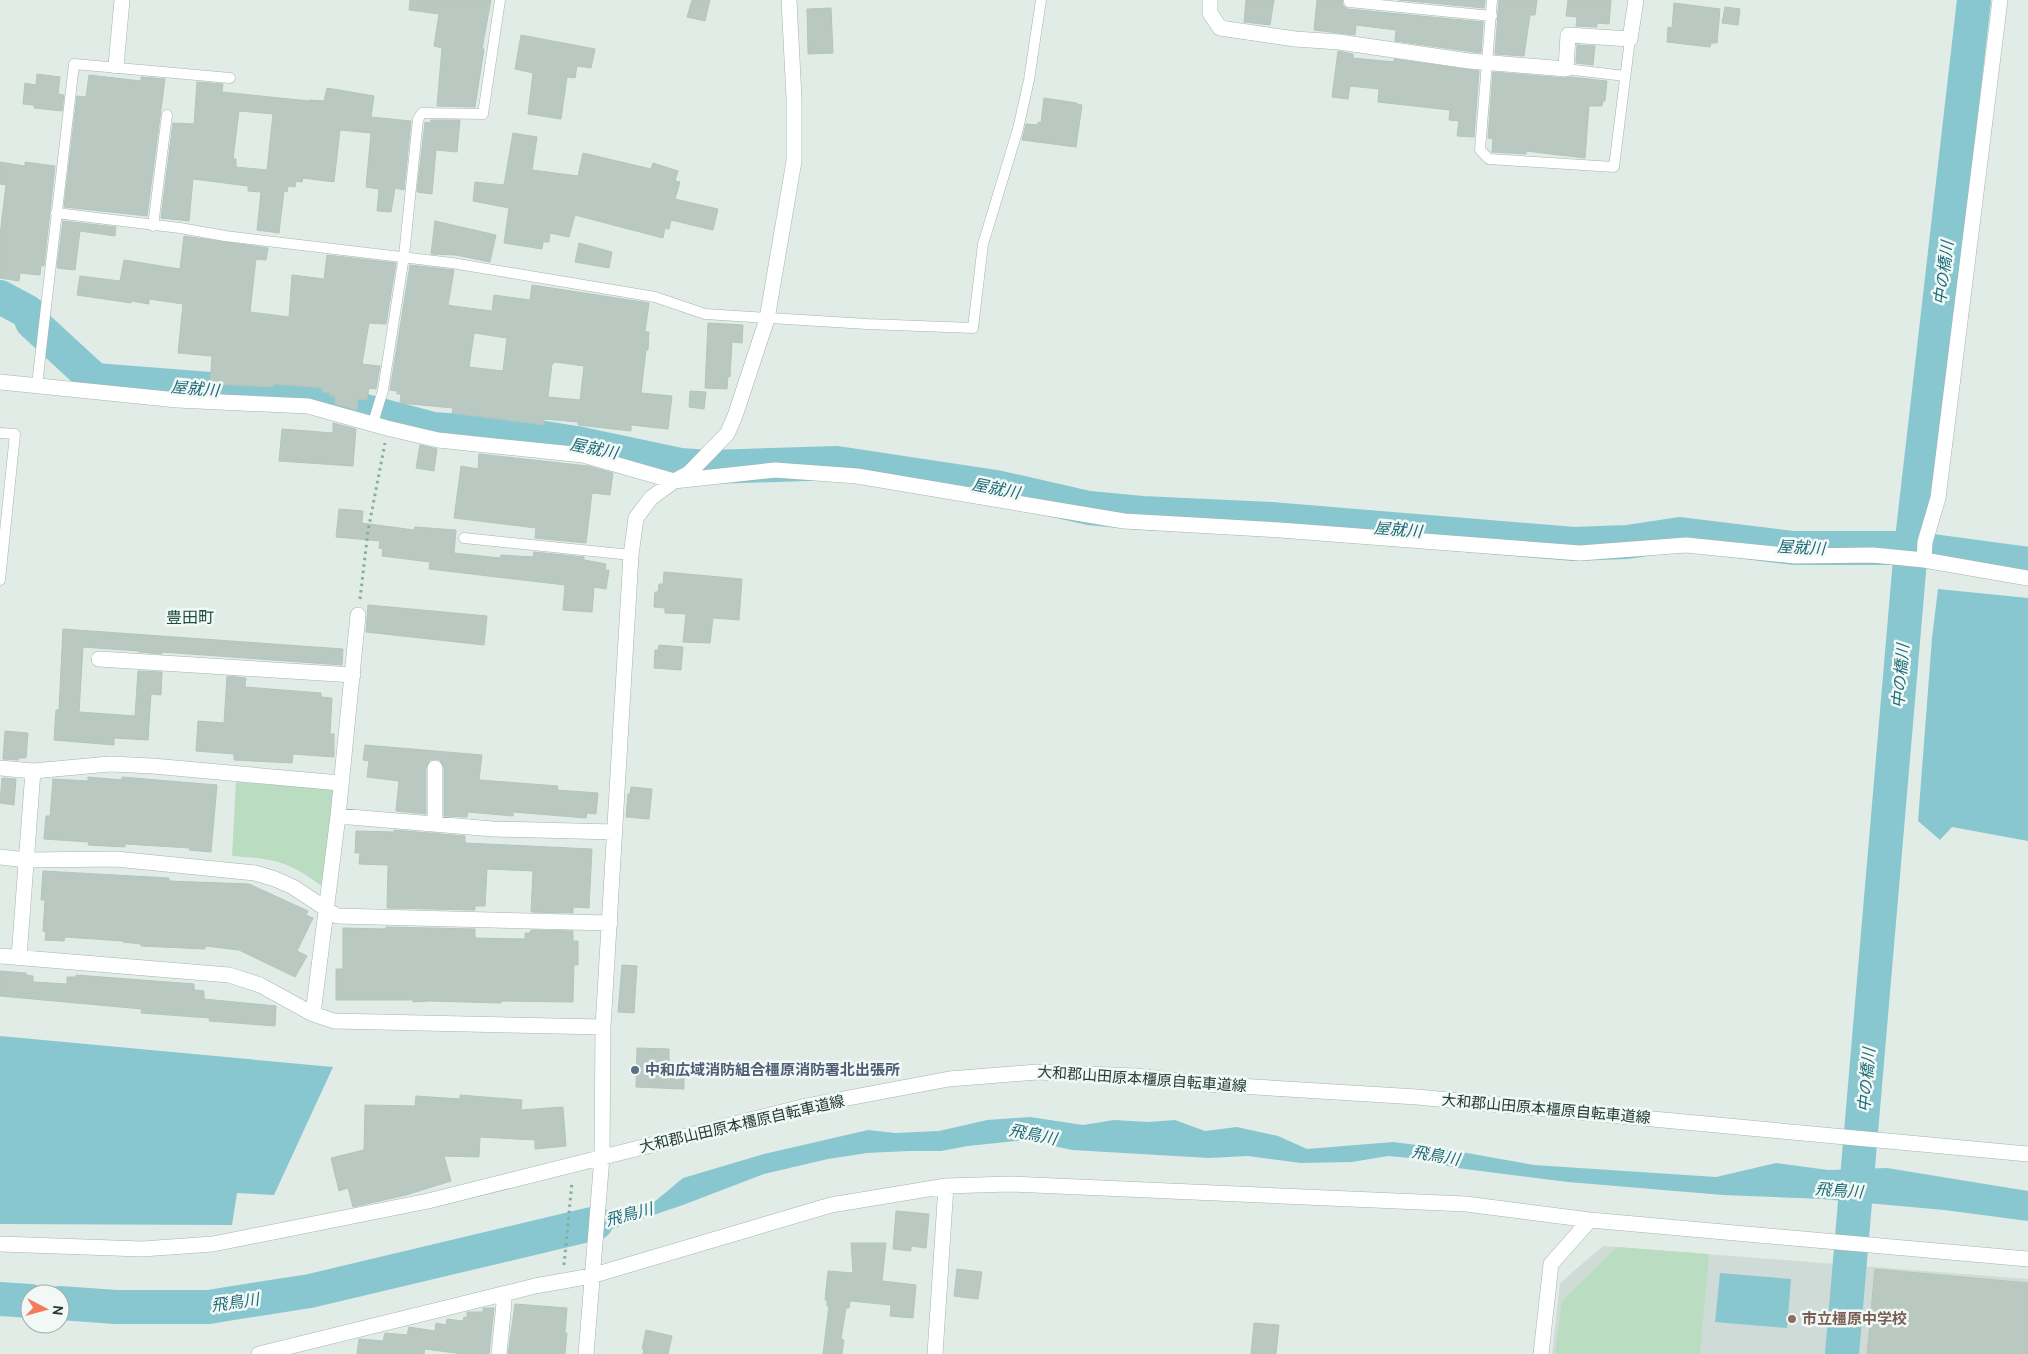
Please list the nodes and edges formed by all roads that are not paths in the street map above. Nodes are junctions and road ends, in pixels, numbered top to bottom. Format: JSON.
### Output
{"nodes":[{"id":1,"x":122,"y":0,"type":"edge"},
{"id":2,"x":500,"y":0,"type":"edge"},
{"id":3,"x":789,"y":0,"type":"edge"},
{"id":4,"x":1041,"y":0,"type":"edge"},
{"id":5,"x":1210,"y":0,"type":"edge"},
{"id":6,"x":1349,"y":0,"type":"edge"},
{"id":7,"x":1492,"y":0,"type":"edge"},
{"id":8,"x":1636,"y":0,"type":"edge"},
{"id":9,"x":2000,"y":0,"type":"edge"},
{"id":10,"x":1492,"y":16,"type":"junction"},
{"id":11,"x":1630,"y":39,"type":"junction"},
{"id":12,"x":1486,"y":61,"type":"junction"},
{"id":13,"x":116,"y":66,"type":"junction"},
{"id":14,"x":1566,"y":68,"type":"junction"},
{"id":15,"x":1625,"y":76,"type":"junction"},
{"id":16,"x":230,"y":78,"type":"dead end"},
{"id":17,"x":167,"y":115,"type":"dead end"},
{"id":18,"x":56,"y":213,"type":"junction"},
{"id":19,"x":153,"y":226,"type":"junction"},
{"id":20,"x":404,"y":256,"type":"junction"},
{"id":21,"x":767,"y":319,"type":"junction"},
{"id":22,"x":0,"y":382,"type":"edge"},
{"id":23,"x":37,"y":385,"type":"junction"},
{"id":24,"x":378,"y":419,"type":"junction"},
{"id":25,"x":0,"y":433,"type":"edge"},
{"id":26,"x":674,"y":481,"type":"junction"},
{"id":27,"x":464,"y":538,"type":"dead end"},
{"id":28,"x":1925,"y":552,"type":"junction"},
{"id":29,"x":632,"y":555,"type":"junction"},
{"id":30,"x":2028,"y":578,"type":"edge"},
{"id":31,"x":0,"y":580,"type":"edge"},
{"id":32,"x":358,"y":615,"type":"road end"},
{"id":33,"x":99,"y":659,"type":"dead end"},
{"id":34,"x":353,"y":675,"type":"junction"},
{"id":35,"x":0,"y":768,"type":"edge"},
{"id":36,"x":435,"y":768,"type":"dead end"},
{"id":37,"x":33,"y":771,"type":"junction"},
{"id":38,"x":340,"y":783,"type":"junction"},
{"id":39,"x":338,"y":816,"type":"junction"},
{"id":40,"x":434,"y":825,"type":"junction"},
{"id":41,"x":614,"y":832,"type":"junction"},
{"id":42,"x":0,"y":857,"type":"edge"},
{"id":43,"x":26,"y":860,"type":"junction"},
{"id":44,"x":326,"y":908,"type":"junction"},
{"id":45,"x":610,"y":923,"type":"junction"},
{"id":46,"x":0,"y":956,"type":"edge"},
{"id":47,"x":19,"y":958,"type":"junction"},
{"id":48,"x":313,"y":1014,"type":"junction"},
{"id":49,"x":603,"y":1027,"type":"junction"},
{"id":50,"x":2028,"y":1154,"type":"edge"},
{"id":51,"x":602,"y":1162,"type":"junction"},
{"id":52,"x":946,"y":1186,"type":"junction"},
{"id":53,"x":1590,"y":1220,"type":"junction"},
{"id":54,"x":0,"y":1244,"type":"edge"},
{"id":55,"x":2028,"y":1259,"type":"edge"},
{"id":56,"x":592,"y":1269,"type":"junction"},
{"id":57,"x":504,"y":1304,"type":"dead end"},
{"id":58,"x":259,"y":1354,"type":"edge"},
{"id":59,"x":499,"y":1354,"type":"edge"},
{"id":60,"x":586,"y":1354,"type":"edge"},
{"id":61,"x":935,"y":1354,"type":"edge"},
{"id":62,"x":1541,"y":1354,"type":"edge"}],
"edges":[{"from":1,"to":13,"type":"street"},
{"from":2,"to":20,"type":"lane"},
{"from":3,"to":21,"type":"street"},
{"from":4,"to":21,"type":"lane"},
{"from":5,"to":12,"type":"street"},
{"from":6,"to":10,"type":"lane"},
{"from":7,"to":10,"type":"lane"},
{"from":8,"to":11,"type":"street"},
{"from":9,"to":28,"type":"street"},
{"from":10,"to":12,"type":"lane"},
{"from":11,"to":14,"type":"street"},
{"from":11,"to":15,"type":"lane"},
{"from":12,"to":14,"type":"street"},
{"from":12,"to":15,"type":"lane"},
{"from":13,"to":16,"type":"lane"},
{"from":13,"to":18,"type":"lane"},
{"from":14,"to":15,"type":"lane"},
{"from":17,"to":19,"type":"lane"},
{"from":18,"to":19,"type":"lane"},
{"from":18,"to":23,"type":"lane"},
{"from":19,"to":20,"type":"lane"},
{"from":20,"to":21,"type":"lane"},
{"from":20,"to":24,"type":"lane"},
{"from":21,"to":26,"type":"street"},
{"from":22,"to":23,"type":"street"},
{"from":23,"to":24,"type":"street"},
{"from":24,"to":26,"type":"street"},
{"from":25,"to":31,"type":"lane"},
{"from":26,"to":28,"type":"street"},
{"from":26,"to":29,"type":"street"},
{"from":27,"to":29,"type":"lane"},
{"from":28,"to":30,"type":"street"},
{"from":29,"to":41,"type":"street"},
{"from":32,"to":34,"type":"street"},
{"from":33,"to":34,"type":"street"},
{"from":34,"to":38,"type":"street"},
{"from":35,"to":37,"type":"street"},
{"from":36,"to":40,"type":"street"},
{"from":37,"to":38,"type":"street"},
{"from":37,"to":43,"type":"street"},
{"from":38,"to":39,"type":"street"},
{"from":39,"to":40,"type":"street"},
{"from":39,"to":44,"type":"street"},
{"from":40,"to":41,"type":"street"},
{"from":41,"to":45,"type":"street"},
{"from":42,"to":43,"type":"street"},
{"from":43,"to":44,"type":"street"},
{"from":43,"to":47,"type":"street"},
{"from":44,"to":45,"type":"street"},
{"from":44,"to":48,"type":"street"},
{"from":45,"to":49,"type":"street"},
{"from":46,"to":47,"type":"street"},
{"from":47,"to":48,"type":"street"},
{"from":48,"to":49,"type":"street"},
{"from":49,"to":51,"type":"street"},
{"from":50,"to":51,"type":"street","name":"大和郡山田原本橿原自転車道線"},
{"from":51,"to":54,"type":"street","name":"大和郡山田原本橿原自転車道線"},
{"from":51,"to":56,"type":"street"},
{"from":52,"to":53,"type":"street"},
{"from":52,"to":56,"type":"street"},
{"from":52,"to":61,"type":"street"},
{"from":53,"to":55,"type":"street"},
{"from":53,"to":62,"type":"street"},
{"from":56,"to":58,"type":"street"},
{"from":56,"to":60,"type":"street"},
{"from":57,"to":59,"type":"street"}]}
